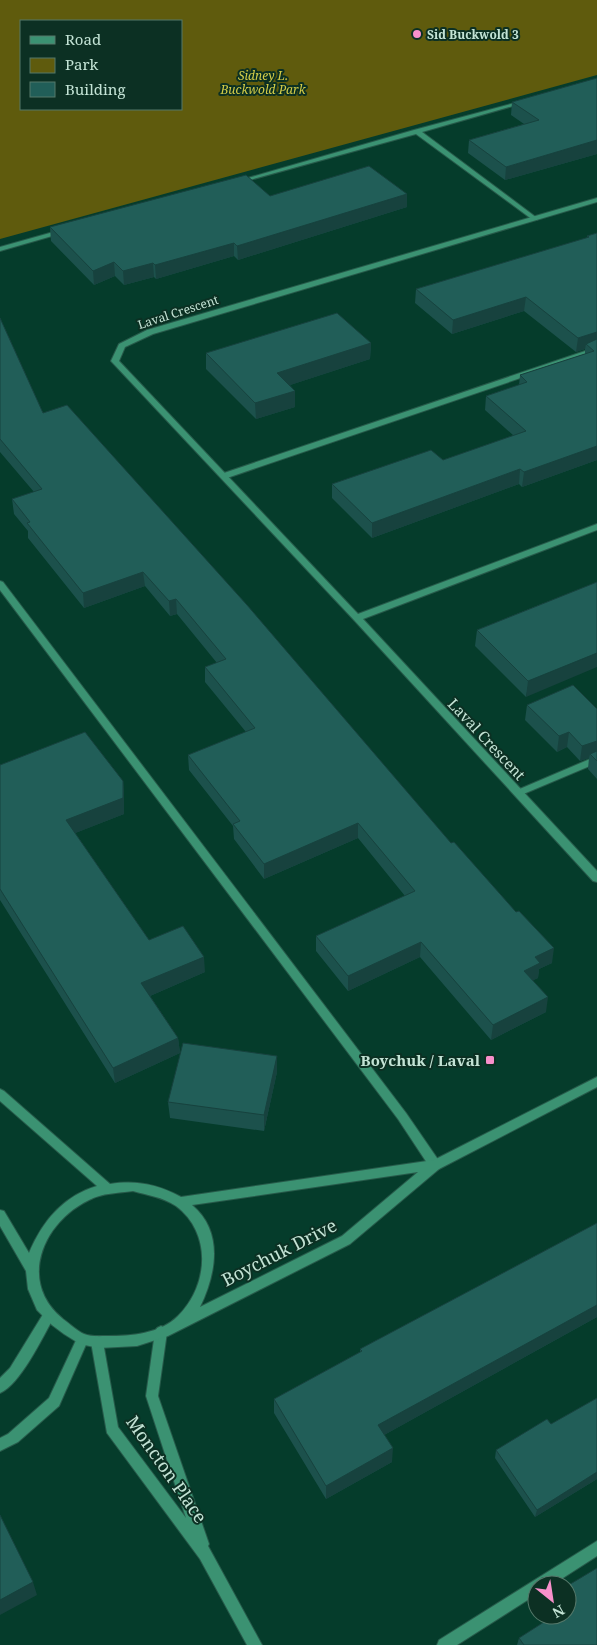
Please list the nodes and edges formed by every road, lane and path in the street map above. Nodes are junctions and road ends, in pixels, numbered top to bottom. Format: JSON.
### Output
{"nodes":[{"id":1,"x":530,"y":100,"type":"edge"},
{"id":2,"x":416,"y":131,"type":"junction"},
{"id":3,"x":227,"y":185,"type":"edge"},
{"id":4,"x":597,"y":200,"type":"edge"},
{"id":5,"x":535,"y":219,"type":"junction"},
{"id":6,"x":76,"y":228,"type":"edge"},
{"id":7,"x":0,"y":250,"type":"edge"},
{"id":8,"x":597,"y":348,"type":"edge"},
{"id":9,"x":224,"y":476,"type":"junction"},
{"id":10,"x":597,"y":527,"type":"edge"},
{"id":11,"x":0,"y":584,"type":"edge"},
{"id":12,"x":358,"y":618,"type":"junction"},
{"id":13,"x":597,"y":759,"type":"edge"},
{"id":14,"x":518,"y":793,"type":"junction"},
{"id":15,"x":597,"y":878,"type":"edge"},
{"id":16,"x":597,"y":1082,"type":"edge"},
{"id":17,"x":0,"y":1094,"type":"edge"},
{"id":18,"x":435,"y":1165,"type":"junction"},
{"id":19,"x":107,"y":1188,"type":"junction"},
{"id":20,"x":180,"y":1202,"type":"junction"},
{"id":21,"x":0,"y":1216,"type":"edge"},
{"id":22,"x":32,"y":1270,"type":"junction"},
{"id":23,"x":49,"y":1315,"type":"junction"},
{"id":24,"x":180,"y":1323,"type":"junction"},
{"id":25,"x":160,"y":1332,"type":"junction"},
{"id":26,"x":82,"y":1340,"type":"junction"},
{"id":27,"x":97,"y":1342,"type":"junction"},
{"id":28,"x":0,"y":1387,"type":"edge"},
{"id":29,"x":0,"y":1446,"type":"edge"},
{"id":30,"x":597,"y":1548,"type":"edge"},
{"id":31,"x":205,"y":1554,"type":"junction"},
{"id":32,"x":555,"y":1575,"type":"edge"},
{"id":33,"x":527,"y":1593,"type":"edge"},
{"id":34,"x":254,"y":1645,"type":"edge"},
{"id":35,"x":444,"y":1645,"type":"edge"}],
"edges":[{"from":1,"to":2,"type":"street"},
{"from":2,"to":3,"type":"street"},
{"from":2,"to":5,"type":"street"},
{"from":4,"to":5,"type":"street","name":"Laval Crescent"},
{"from":5,"to":9,"type":"street","name":"Laval Crescent"},
{"from":6,"to":7,"type":"street"},
{"from":8,"to":9,"type":"street"},
{"from":9,"to":12,"type":"street","name":"Laval Crescent"},
{"from":10,"to":12,"type":"street"},
{"from":11,"to":18,"type":"street"},
{"from":12,"to":14,"type":"street","name":"Laval Crescent"},
{"from":13,"to":14,"type":"street"},
{"from":14,"to":15,"type":"street","name":"Laval Crescent"},
{"from":16,"to":18,"type":"street","name":"Boychuk Drive"},
{"from":17,"to":19,"type":"street"},
{"from":18,"to":20,"type":"street","name":"Boychuk Drive"},
{"from":18,"to":24,"type":"street","name":"Boychuk Drive"},
{"from":19,"to":20,"type":"street"},
{"from":19,"to":22,"type":"street"},
{"from":20,"to":24,"type":"street"},
{"from":21,"to":22,"type":"street"},
{"from":22,"to":23,"type":"street"},
{"from":23,"to":26,"type":"street"},
{"from":23,"to":28,"type":"street"},
{"from":24,"to":25,"type":"street"},
{"from":25,"to":27,"type":"street"},
{"from":25,"to":31,"type":"street","name":"Moncton Place"},
{"from":26,"to":27,"type":"street"},
{"from":26,"to":29,"type":"street"},
{"from":27,"to":31,"type":"street","name":"Moncton Place"},
{"from":30,"to":32,"type":"street"},
{"from":31,"to":34,"type":"street","name":"Moncton Place"},
{"from":33,"to":35,"type":"street"}]}
